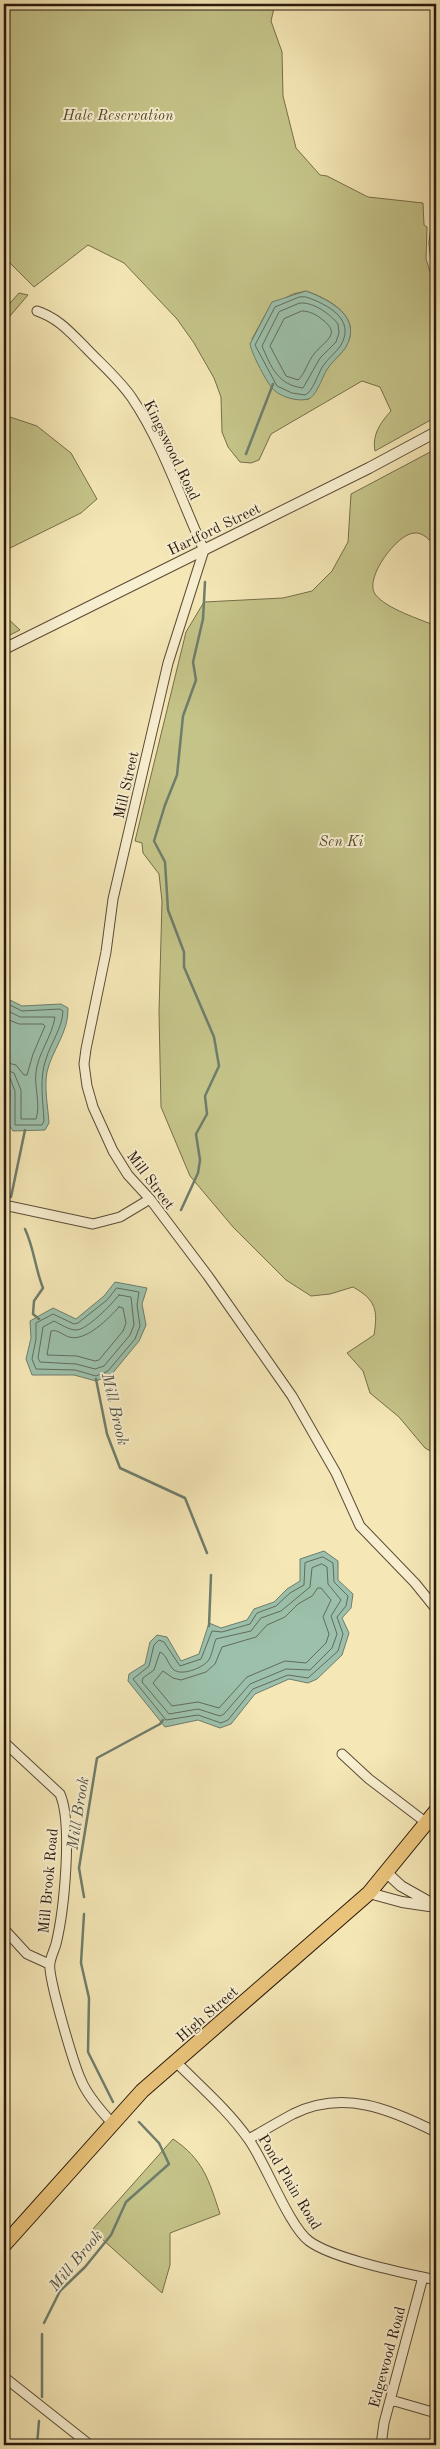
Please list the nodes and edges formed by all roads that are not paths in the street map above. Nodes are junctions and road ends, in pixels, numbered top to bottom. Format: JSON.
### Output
{"nodes":[{"id":1,"x":436,"y":226,"type":"edge"},
{"id":2,"x":436,"y":262,"type":"edge"},
{"id":3,"x":37,"y":311,"type":"dead end"},
{"id":4,"x":436,"y":432,"type":"edge"},
{"id":5,"x":204,"y":550,"type":"junction"},
{"id":6,"x":4,"y":649,"type":"edge"},
{"id":7,"x":150,"y":1199,"type":"junction"},
{"id":8,"x":4,"y":1205,"type":"edge"},
{"id":9,"x":436,"y":1609,"type":"edge"},
{"id":10,"x":4,"y":1742,"type":"edge"},
{"id":11,"x":342,"y":1754,"type":"dead end"},
{"id":12,"x":436,"y":1811,"type":"edge"},
{"id":13,"x":428,"y":1824,"type":"junction"},
{"id":14,"x":387,"y":1873,"type":"junction"},
{"id":15,"x":369,"y":1892,"type":"junction"},
{"id":16,"x":436,"y":1906,"type":"edge"},
{"id":17,"x":4,"y":1929,"type":"edge"},
{"id":18,"x":49,"y":1964,"type":"junction"},
{"id":19,"x":176,"y":2062,"type":"junction"},
{"id":20,"x":112,"y":2123,"type":"junction"},
{"id":21,"x":436,"y":2132,"type":"edge"},
{"id":22,"x":249,"y":2140,"type":"junction"},
{"id":23,"x":4,"y":2245,"type":"edge"},
{"id":24,"x":423,"y":2277,"type":"junction"},
{"id":25,"x":436,"y":2280,"type":"edge"},
{"id":26,"x":4,"y":2378,"type":"edge"},
{"id":27,"x":391,"y":2400,"type":"junction"},
{"id":28,"x":436,"y":2413,"type":"edge"},
{"id":29,"x":90,"y":2445,"type":"edge"},
{"id":30,"x":381,"y":2445,"type":"edge"}],
"edges":[{"from":1,"to":2,"type":"street"},
{"from":3,"to":5,"type":"street","name":"Kingswood Road"},
{"from":4,"to":5,"type":"street","name":"Hartford Street"},
{"from":5,"to":6,"type":"street","name":"Hartford Street"},
{"from":5,"to":7,"type":"street","name":"Mill Street"},
{"from":7,"to":8,"type":"street"},
{"from":7,"to":9,"type":"street","name":"Mill Street"},
{"from":10,"to":18,"type":"street","name":"Mill Brook Road"},
{"from":11,"to":13,"type":"street"},
{"from":12,"to":13,"type":"main road","name":"High Street"},
{"from":13,"to":14,"type":"main road","name":"High Street"},
{"from":14,"to":15,"type":"main road","name":"High Street"},
{"from":14,"to":16,"type":"street"},
{"from":15,"to":16,"type":"street"},
{"from":15,"to":19,"type":"main road","name":"High Street"},
{"from":17,"to":18,"type":"street"},
{"from":18,"to":20,"type":"street"},
{"from":19,"to":20,"type":"main road","name":"High Street"},
{"from":19,"to":22,"type":"street","name":"Pond Plain Road"},
{"from":20,"to":23,"type":"main road","name":"High Street"},
{"from":21,"to":22,"type":"street"},
{"from":22,"to":24,"type":"street","name":"Pond Plain Road"},
{"from":24,"to":25,"type":"street","name":"Pond Plain Road"},
{"from":24,"to":27,"type":"street","name":"Edgewood Road"},
{"from":26,"to":29,"type":"street"},
{"from":27,"to":28,"type":"street"},
{"from":27,"to":30,"type":"street","name":"Edgewood Road"}]}
